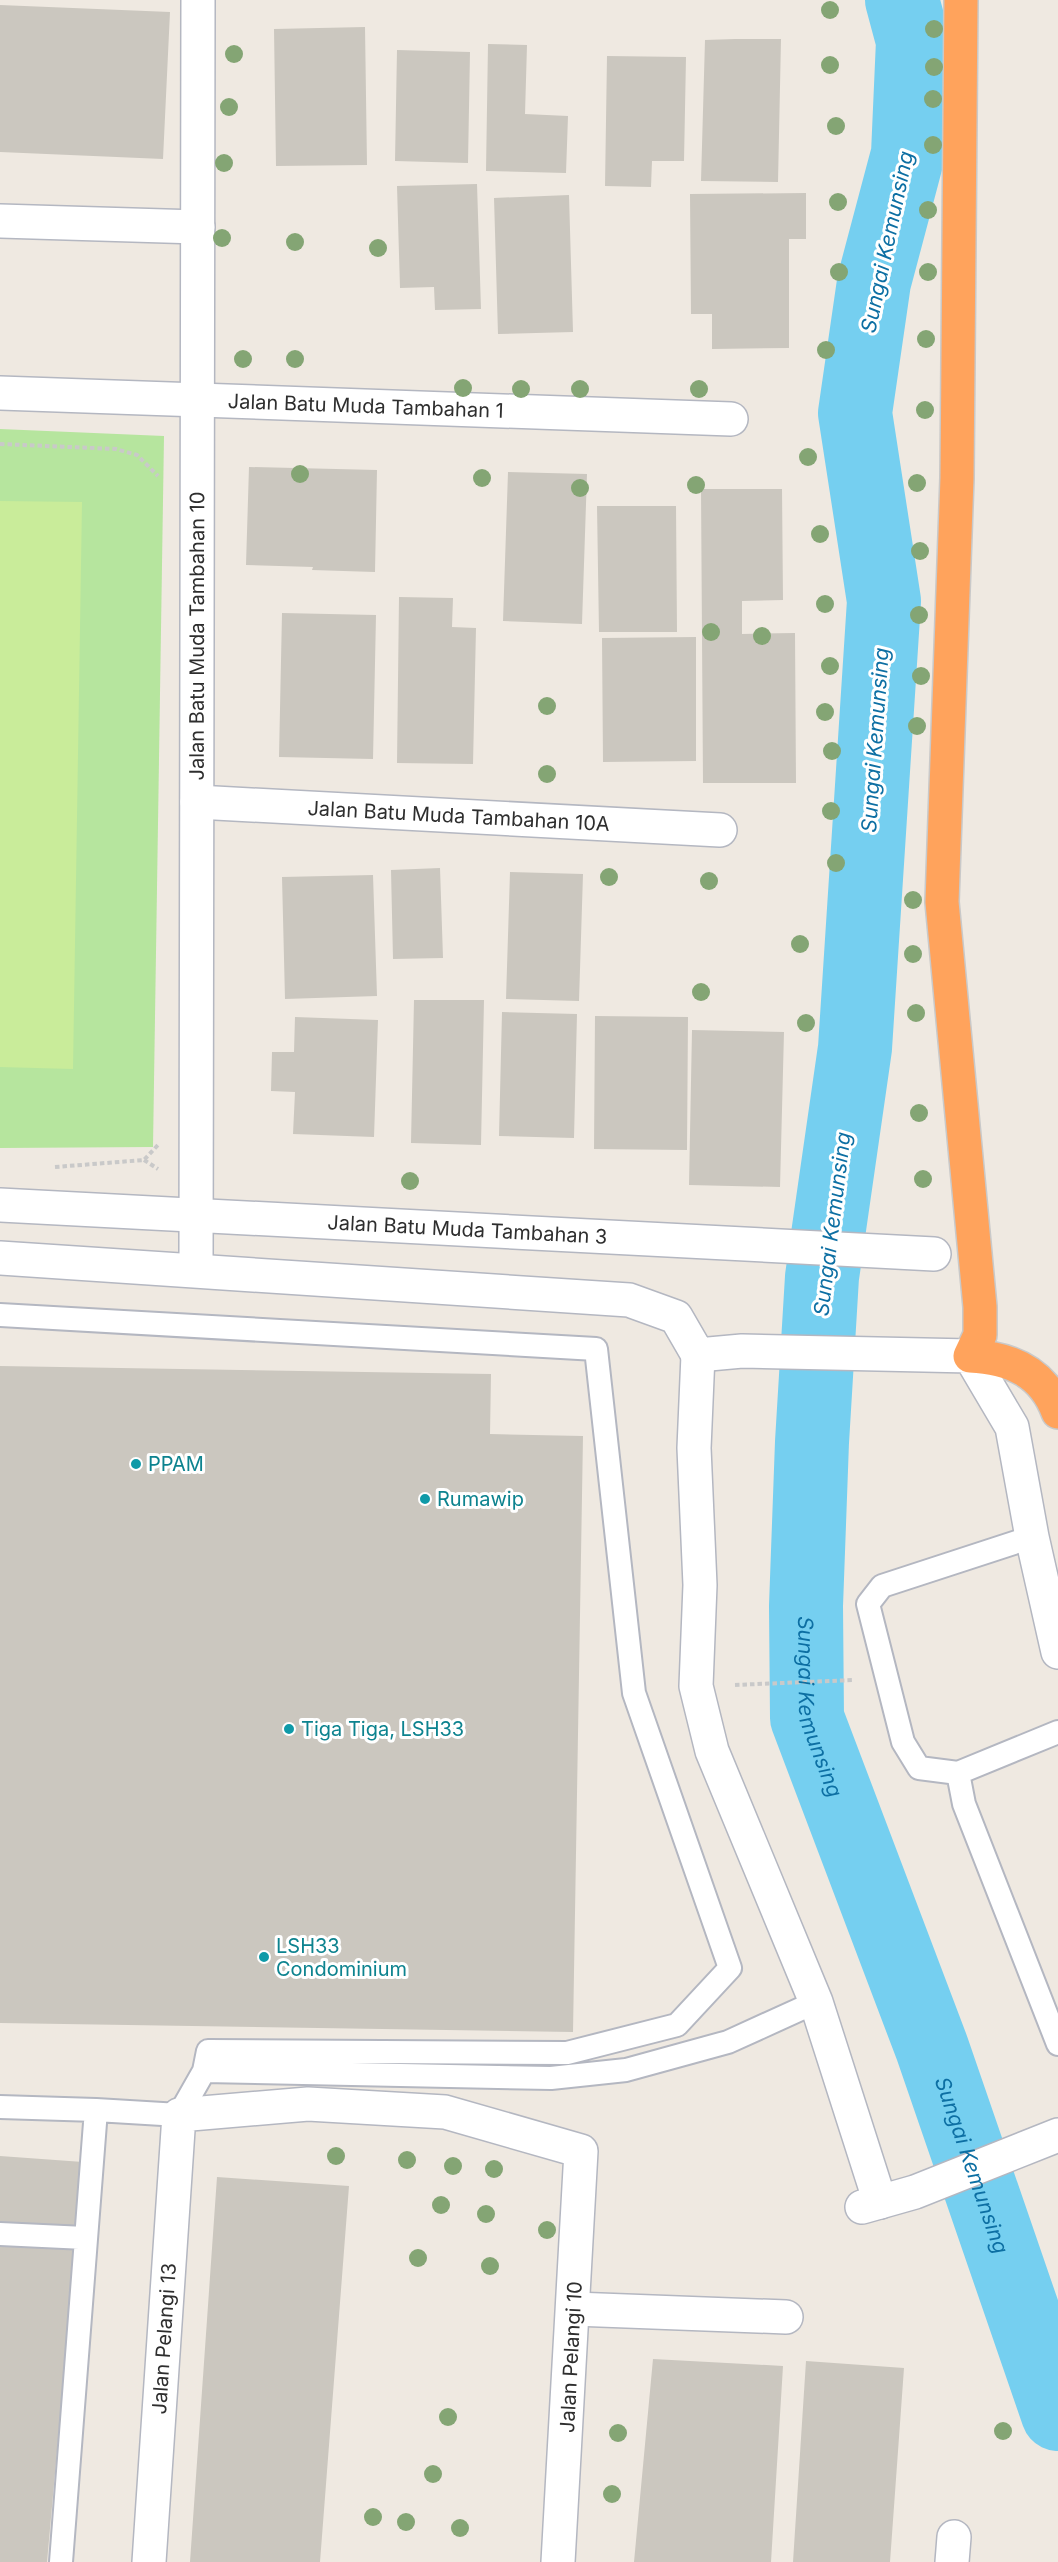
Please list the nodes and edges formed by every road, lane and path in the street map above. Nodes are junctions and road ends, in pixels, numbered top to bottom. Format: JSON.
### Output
{"nodes":[{"id":1,"x":198,"y":0,"type":"edge"},
{"id":2,"x":962,"y":0,"type":"edge"},
{"id":3,"x":0,"y":221,"type":"edge"},
{"id":4,"x":198,"y":227,"type":"junction"},
{"id":5,"x":0,"y":393,"type":"edge"},
{"id":6,"x":198,"y":400,"type":"junction"},
{"id":7,"x":731,"y":419,"type":"dead end"},
{"id":8,"x":0,"y":444,"type":"edge"},
{"id":9,"x":160,"y":481,"type":"dead end"},
{"id":10,"x":197,"y":802,"type":"junction"},
{"id":11,"x":720,"y":830,"type":"dead end"},
{"id":12,"x":164,"y":1139,"type":"dead end"},
{"id":13,"x":44,"y":1168,"type":"dead end"},
{"id":14,"x":0,"y":1205,"type":"edge"},
{"id":15,"x":196,"y":1216,"type":"junction"},
{"id":16,"x":934,"y":1254,"type":"dead end"},
{"id":17,"x":0,"y":1258,"type":"edge"},
{"id":18,"x":196,"y":1270,"type":"junction"},
{"id":19,"x":0,"y":1315,"type":"edge"},
{"id":20,"x":698,"y":1355,"type":"junction"},
{"id":21,"x":970,"y":1356,"type":"junction"},
{"id":22,"x":1058,"y":1412,"type":"edge"},
{"id":23,"x":1032,"y":1538,"type":"junction"},
{"id":24,"x":1058,"y":1652,"type":"edge"},
{"id":25,"x":886,"y":1678,"type":"junction"},
{"id":26,"x":696,"y":1686,"type":"junction"},
{"id":27,"x":1058,"y":1732,"type":"edge"},
{"id":28,"x":958,"y":1773,"type":"junction"},
{"id":29,"x":816,"y":2002,"type":"junction"},
{"id":30,"x":1058,"y":2044,"type":"edge"},
{"id":31,"x":204,"y":2071,"type":"junction"},
{"id":32,"x":0,"y":2107,"type":"edge"},
{"id":33,"x":96,"y":2110,"type":"junction"},
{"id":34,"x":179,"y":2115,"type":"junction"},
{"id":35,"x":1050,"y":2139,"type":"edge"},
{"id":36,"x":0,"y":2234,"type":"edge"},
{"id":37,"x":86,"y":2238,"type":"junction"},
{"id":38,"x":574,"y":2308,"type":"junction"},
{"id":39,"x":786,"y":2317,"type":"dead end"},
{"id":40,"x":61,"y":2562,"type":"edge"},
{"id":41,"x":149,"y":2562,"type":"edge"},
{"id":42,"x":558,"y":2562,"type":"edge"}],
"edges":[{"from":1,"to":4,"type":"street","name":"Jalan Batu Muda Tambahan 10"},
{"from":2,"to":21,"type":"highway"},
{"from":3,"to":4,"type":"street"},
{"from":4,"to":6,"type":"street","name":"Jalan Batu Muda Tambahan 10"},
{"from":5,"to":6,"type":"street","name":"Jalan Batu Muda Tambahan 1"},
{"from":6,"to":7,"type":"street","name":"Jalan Batu Muda Tambahan 1"},
{"from":6,"to":10,"type":"street","name":"Jalan Batu Muda Tambahan 10"},
{"from":8,"to":9,"type":"path"},
{"from":10,"to":11,"type":"street","name":"Jalan Batu Muda Tambahan 10A"},
{"from":10,"to":15,"type":"street","name":"Jalan Batu Muda Tambahan 10"},
{"from":12,"to":13,"type":"path"},
{"from":14,"to":15,"type":"street","name":"Jalan Batu Muda Tambahan 3"},
{"from":15,"to":16,"type":"street","name":"Jalan Batu Muda Tambahan 3"},
{"from":15,"to":18,"type":"street","name":"Jalan Batu Muda Tambahan 10"},
{"from":17,"to":18,"type":"street"},
{"from":18,"to":20,"type":"street"},
{"from":19,"to":31,"type":"lane"},
{"from":20,"to":21,"type":"street"},
{"from":20,"to":26,"type":"street"},
{"from":21,"to":22,"type":"highway"},
{"from":21,"to":23,"type":"street"},
{"from":23,"to":24,"type":"street"},
{"from":23,"to":25,"type":"lane"},
{"from":25,"to":26,"type":"path"},
{"from":25,"to":28,"type":"lane"},
{"from":26,"to":29,"type":"street"},
{"from":27,"to":28,"type":"lane"},
{"from":28,"to":30,"type":"lane"},
{"from":29,"to":31,"type":"lane"},
{"from":29,"to":35,"type":"street"},
{"from":31,"to":34,"type":"lane"},
{"from":32,"to":33,"type":"lane"},
{"from":33,"to":34,"type":"lane"},
{"from":33,"to":37,"type":"lane"},
{"from":34,"to":38,"type":"street","name":"Jalan Pelangi 10"},
{"from":34,"to":41,"type":"street","name":"Jalan Pelangi 13"},
{"from":36,"to":37,"type":"lane"},
{"from":37,"to":40,"type":"lane"},
{"from":38,"to":39,"type":"street"},
{"from":38,"to":42,"type":"street","name":"Jalan Pelangi 10"}]}
